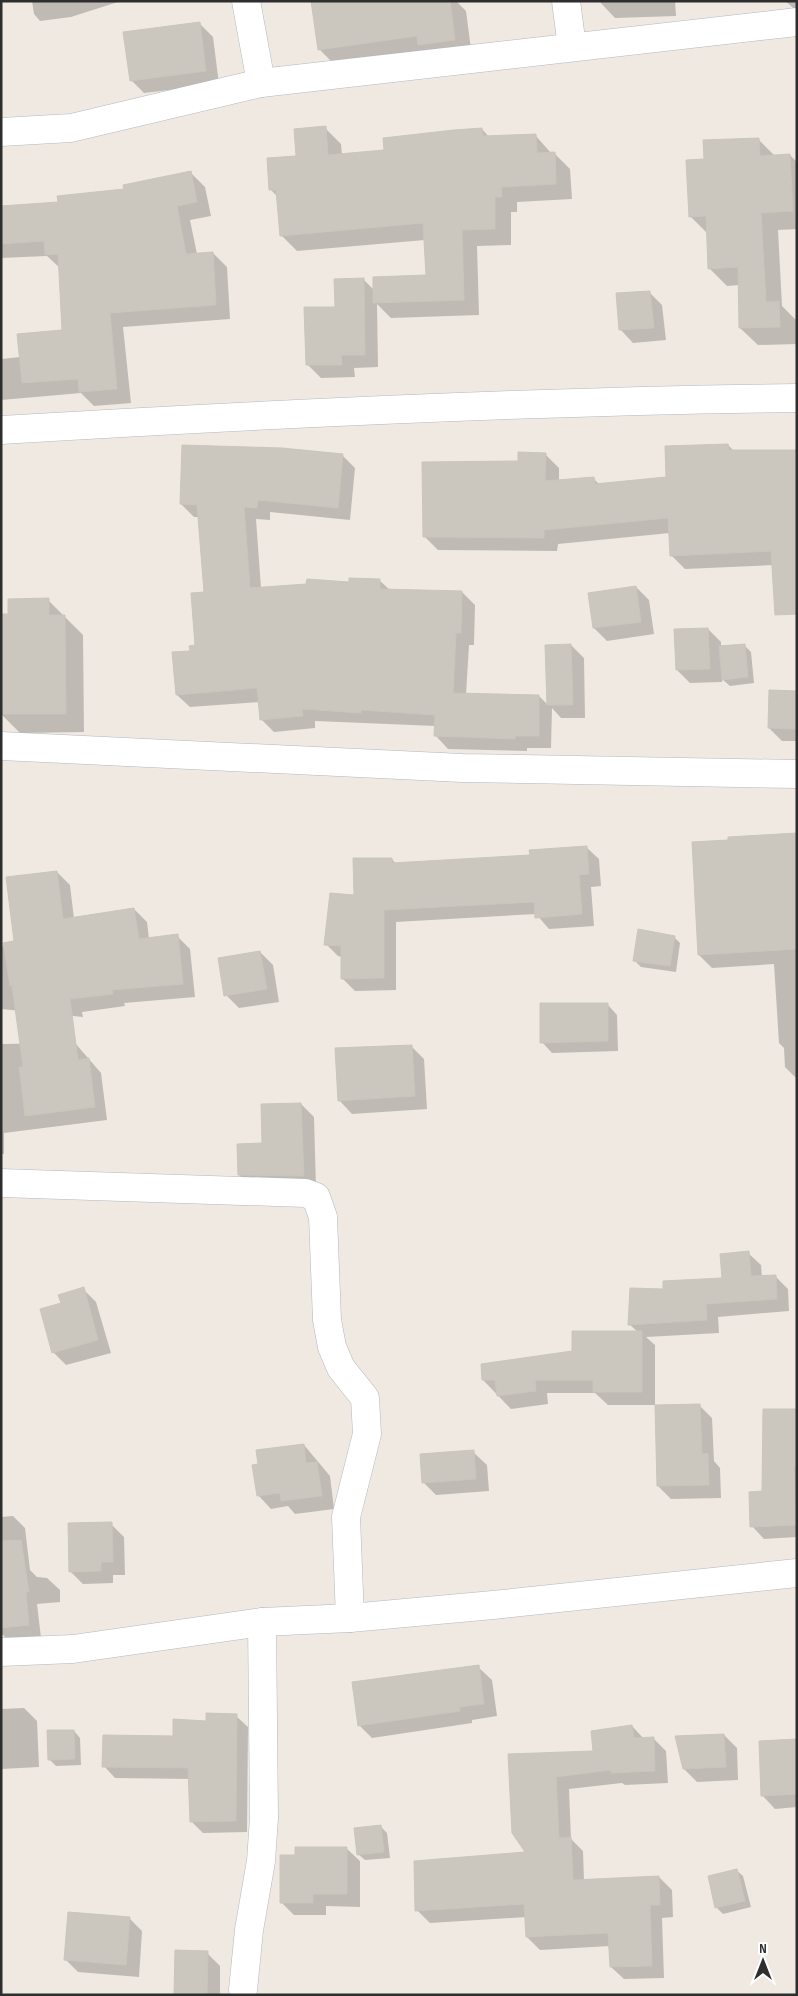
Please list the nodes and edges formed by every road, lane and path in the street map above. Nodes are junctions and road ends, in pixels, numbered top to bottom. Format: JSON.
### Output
{"nodes":[{"id":1,"x":246,"y":1,"type":"edge"},
{"id":2,"x":566,"y":1,"type":"edge"},
{"id":3,"x":797,"y":22,"type":"edge"},
{"id":4,"x":572,"y":47,"type":"junction"},
{"id":5,"x":261,"y":83,"type":"junction"},
{"id":6,"x":1,"y":132,"type":"edge"},
{"id":7,"x":797,"y":398,"type":"edge"},
{"id":8,"x":1,"y":430,"type":"edge"},
{"id":9,"x":1,"y":746,"type":"edge"},
{"id":10,"x":797,"y":774,"type":"edge"},
{"id":11,"x":1,"y":1183,"type":"edge"},
{"id":12,"x":797,"y":1573,"type":"edge"},
{"id":13,"x":350,"y":1618,"type":"junction"},
{"id":14,"x":262,"y":1622,"type":"junction"},
{"id":15,"x":1,"y":1652,"type":"edge"},
{"id":16,"x":243,"y":1990,"type":"dead end"}],
"edges":[{"from":1,"to":5,"type":"street"},
{"from":2,"to":4,"type":"street"},
{"from":3,"to":4,"type":"street"},
{"from":4,"to":5,"type":"street"},
{"from":5,"to":6,"type":"street"},
{"from":7,"to":8,"type":"street"},
{"from":9,"to":10,"type":"street"},
{"from":11,"to":13,"type":"street"},
{"from":12,"to":13,"type":"street"},
{"from":13,"to":14,"type":"street"},
{"from":14,"to":15,"type":"street"},
{"from":14,"to":16,"type":"street"}]}
